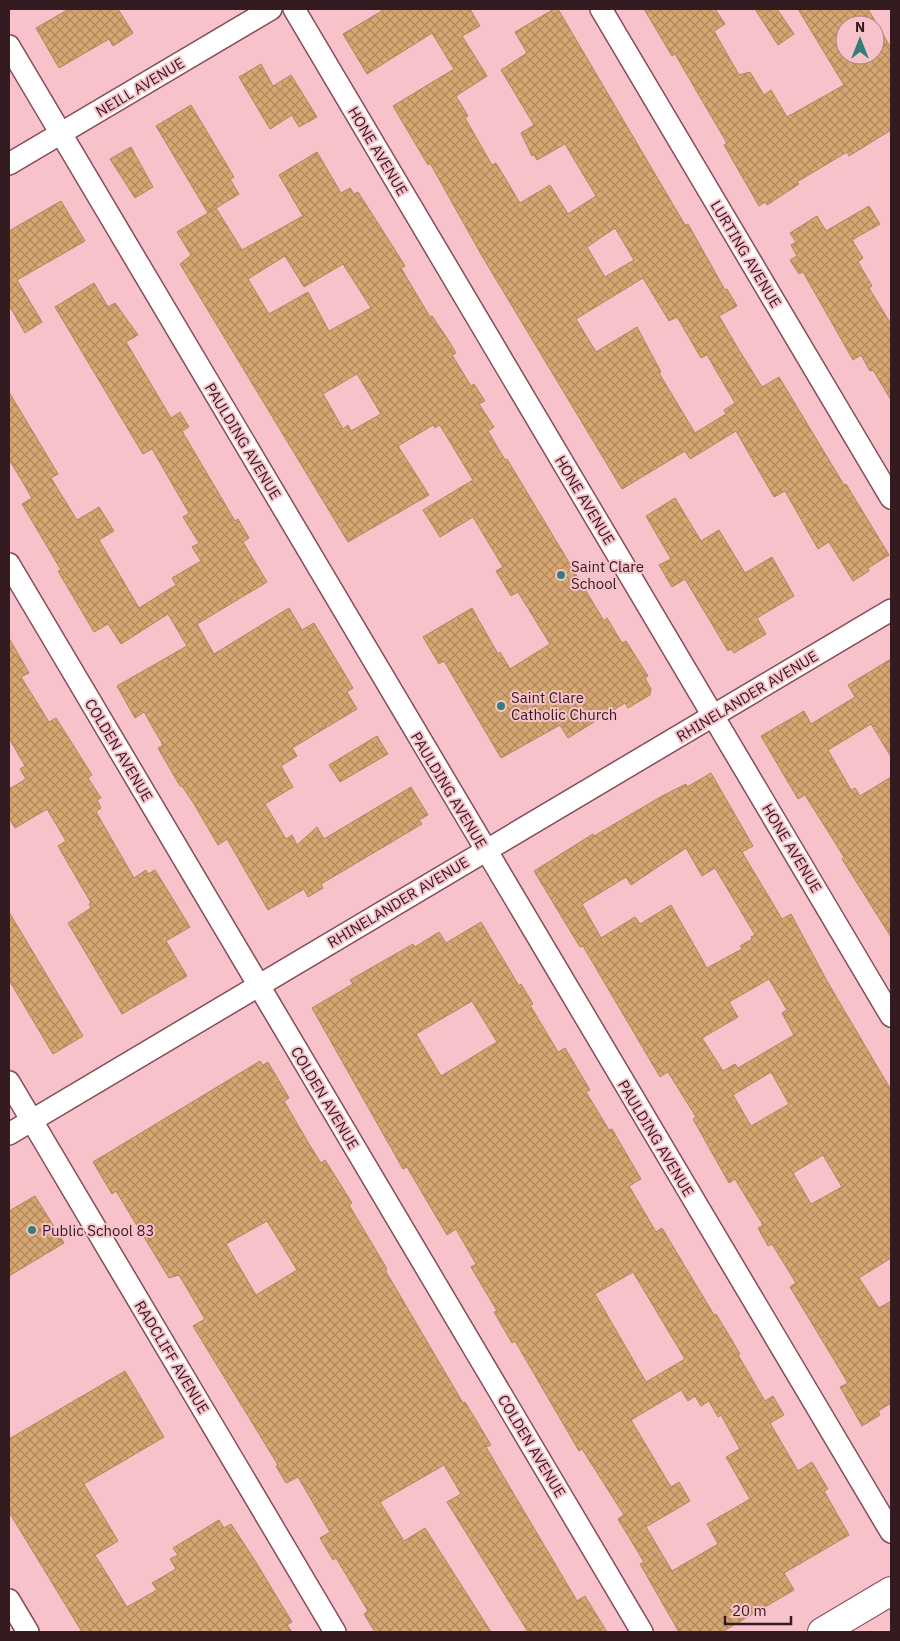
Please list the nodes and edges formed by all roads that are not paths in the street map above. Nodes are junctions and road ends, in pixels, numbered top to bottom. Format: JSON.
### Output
{"nodes":[{"id":1,"x":271,"y":9,"type":"edge"},
{"id":2,"x":294,"y":9,"type":"edge"},
{"id":3,"x":601,"y":9,"type":"edge"},
{"id":4,"x":9,"y":46,"type":"edge"},
{"id":5,"x":61,"y":134,"type":"junction"},
{"id":6,"x":9,"y":164,"type":"edge"},
{"id":7,"x":891,"y":498,"type":"edge"},
{"id":8,"x":9,"y":564,"type":"edge"},
{"id":9,"x":891,"y":610,"type":"edge"},
{"id":10,"x":713,"y":716,"type":"junction"},
{"id":11,"x":485,"y":850,"type":"junction"},
{"id":12,"x":258,"y":986,"type":"junction"},
{"id":13,"x":891,"y":1016,"type":"edge"},
{"id":14,"x":9,"y":1082,"type":"edge"},
{"id":15,"x":31,"y":1120,"type":"junction"},
{"id":16,"x":9,"y":1134,"type":"edge"},
{"id":17,"x":891,"y":1532,"type":"edge"},
{"id":18,"x":891,"y":1591,"type":"edge"},
{"id":19,"x":9,"y":1600,"type":"edge"},
{"id":20,"x":28,"y":1632,"type":"edge"},
{"id":21,"x":335,"y":1632,"type":"edge"},
{"id":22,"x":642,"y":1632,"type":"edge"},
{"id":23,"x":822,"y":1632,"type":"edge"}],
"edges":[{"from":1,"to":5,"type":"street","name":"NEILL AVENUE"},
{"from":2,"to":10,"type":"street","name":"HONE AVENUE"},
{"from":3,"to":7,"type":"street","name":"LURTING AVENUE"},
{"from":4,"to":5,"type":"street","name":"PAULDING AVENUE"},
{"from":5,"to":6,"type":"street","name":"NEILL AVENUE"},
{"from":5,"to":11,"type":"street","name":"PAULDING AVENUE"},
{"from":8,"to":12,"type":"street","name":"COLDEN AVENUE"},
{"from":9,"to":10,"type":"street","name":"RHINELANDER AVENUE"},
{"from":10,"to":11,"type":"street","name":"RHINELANDER AVENUE"},
{"from":10,"to":13,"type":"street","name":"HONE AVENUE"},
{"from":11,"to":12,"type":"street","name":"RHINELANDER AVENUE"},
{"from":11,"to":17,"type":"street","name":"PAULDING AVENUE"},
{"from":12,"to":15,"type":"street","name":"RHINELANDER AVENUE"},
{"from":12,"to":22,"type":"street","name":"COLDEN AVENUE"},
{"from":14,"to":15,"type":"street","name":"RADCLIFF AVENUE"},
{"from":15,"to":16,"type":"street","name":"RHINELANDER AVENUE"},
{"from":15,"to":21,"type":"street","name":"RADCLIFF AVENUE"},
{"from":18,"to":23,"type":"main road"},
{"from":19,"to":20,"type":"street"}]}
